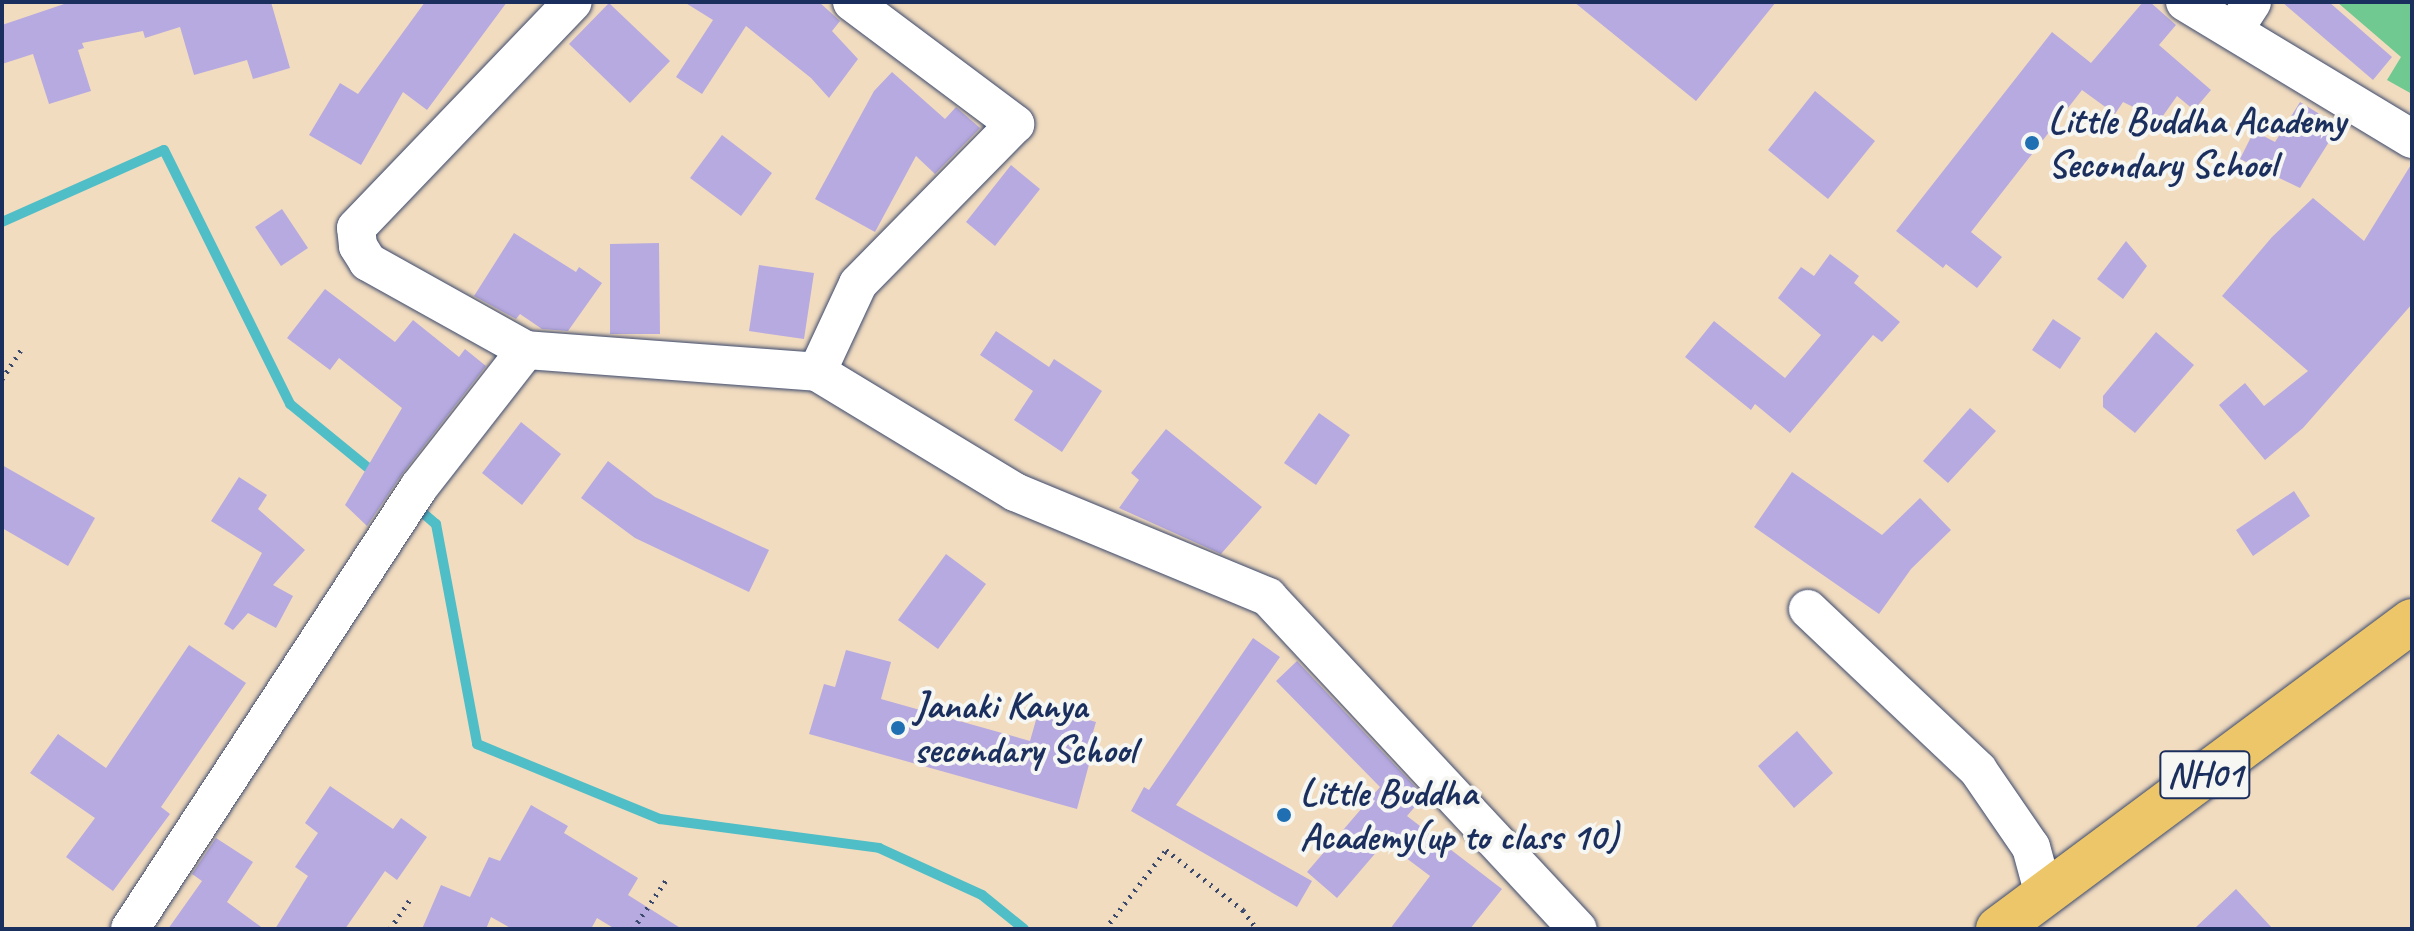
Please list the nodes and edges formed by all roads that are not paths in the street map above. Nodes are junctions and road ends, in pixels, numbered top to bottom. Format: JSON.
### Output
{"nodes":[{"id":1,"x":573,"y":2,"type":"edge"},
{"id":2,"x":852,"y":2,"type":"edge"},
{"id":3,"x":2185,"y":2,"type":"edge"},
{"id":4,"x":2243,"y":16,"type":"edge"},
{"id":5,"x":2412,"y":139,"type":"edge"},
{"id":6,"x":526,"y":350,"type":"junction"},
{"id":7,"x":817,"y":372,"type":"junction"},
{"id":8,"x":1808,"y":609,"type":"dead end"},
{"id":9,"x":2412,"y":621,"type":"edge"},
{"id":10,"x":2044,"y":895,"type":"junction"},
{"id":11,"x":130,"y":929,"type":"edge"},
{"id":12,"x":1578,"y":929,"type":"edge"},
{"id":13,"x":1998,"y":929,"type":"edge"}],
"edges":[{"from":1,"to":6,"type":"street"},
{"from":2,"to":7,"type":"street"},
{"from":3,"to":4,"type":"street"},
{"from":4,"to":5,"type":"street"},
{"from":6,"to":7,"type":"street"},
{"from":6,"to":11,"type":"street"},
{"from":7,"to":12,"type":"street"},
{"from":8,"to":10,"type":"street"},
{"from":9,"to":10,"type":"highway","number":"NH01"},
{"from":10,"to":13,"type":"highway","number":"NH01"}]}
